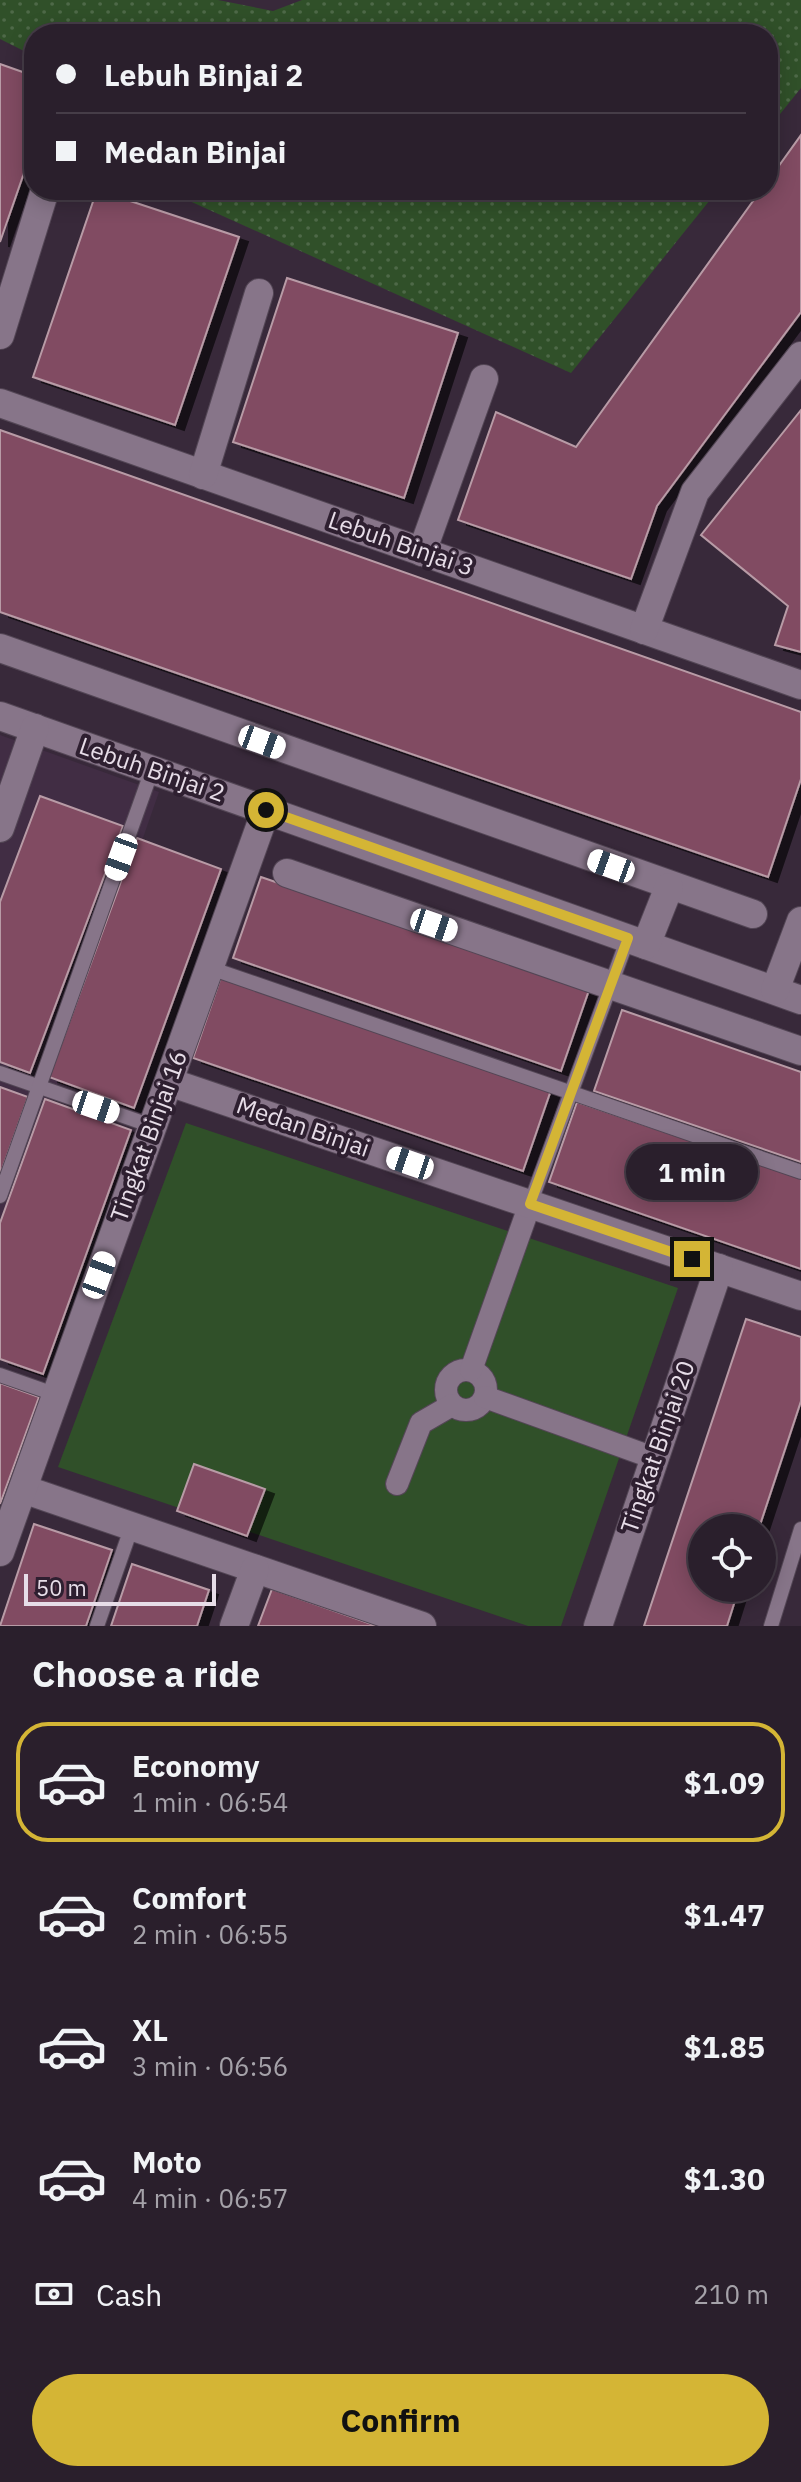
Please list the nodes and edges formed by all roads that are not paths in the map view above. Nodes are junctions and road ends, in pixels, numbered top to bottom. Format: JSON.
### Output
{"nodes":[{"id":1,"x":42,"y":200,"type":"edge"},
{"id":2,"x":259,"y":293,"type":"dead end"},
{"id":3,"x":0,"y":335,"type":"edge"},
{"id":4,"x":801,"y":356,"type":"edge"},
{"id":5,"x":484,"y":379,"type":"dead end"},
{"id":6,"x":0,"y":403,"type":"edge"},
{"id":7,"x":203,"y":475,"type":"junction"},
{"id":8,"x":422,"y":552,"type":"junction"},
{"id":9,"x":644,"y":630,"type":"junction"},
{"id":10,"x":0,"y":648,"type":"edge"},
{"id":11,"x":801,"y":685,"type":"edge"},
{"id":12,"x":0,"y":716,"type":"edge"},
{"id":13,"x":35,"y":728,"type":"junction"},
{"id":14,"x":152,"y":770,"type":"junction"},
{"id":15,"x":266,"y":810,"type":"junction"},
{"id":16,"x":0,"y":828,"type":"edge"},
{"id":17,"x":287,"y":873,"type":"dead end"},
{"id":18,"x":669,"y":887,"type":"junction"},
{"id":19,"x":753,"y":914,"type":"dead end"},
{"id":20,"x":799,"y":927,"type":"edge"},
{"id":21,"x":637,"y":942,"type":"junction"},
{"id":22,"x":210,"y":968,"type":"junction"},
{"id":23,"x":611,"y":987,"type":"junction"},
{"id":24,"x":788,"y":995,"type":"edge"},
{"id":25,"x":801,"y":1051,"type":"edge"},
{"id":26,"x":0,"y":1073,"type":"edge"},
{"id":27,"x":169,"y":1082,"type":"junction"},
{"id":28,"x":39,"y":1087,"type":"junction"},
{"id":29,"x":571,"y":1094,"type":"junction"},
{"id":30,"x":152,"y":1126,"type":"junction"},
{"id":31,"x":801,"y":1172,"type":"edge"},
{"id":32,"x":0,"y":1196,"type":"edge"},
{"id":33,"x":530,"y":1204,"type":"junction"},
{"id":34,"x":719,"y":1268,"type":"junction"},
{"id":35,"x":801,"y":1296,"type":"edge"},
{"id":36,"x":471,"y":1370,"type":"junction"},
{"id":37,"x":0,"y":1375,"type":"edge"},
{"id":38,"x":57,"y":1395,"type":"junction"},
{"id":39,"x":485,"y":1397,"type":"junction"},
{"id":40,"x":452,"y":1405,"type":"junction"},
{"id":41,"x":654,"y":1458,"type":"junction"},
{"id":42,"x":397,"y":1484,"type":"dead end"},
{"id":43,"x":23,"y":1489,"type":"junction"},
{"id":44,"x":132,"y":1526,"type":"junction"},
{"id":45,"x":801,"y":1529,"type":"edge"},
{"id":46,"x":0,"y":1552,"type":"edge"},
{"id":47,"x":255,"y":1569,"type":"junction"},
{"id":48,"x":97,"y":1626,"type":"edge"},
{"id":49,"x":234,"y":1626,"type":"edge"},
{"id":50,"x":422,"y":1626,"type":"edge"},
{"id":51,"x":598,"y":1626,"type":"edge"},
{"id":52,"x":771,"y":1626,"type":"edge"}],
"edges":[{"from":1,"to":3,"type":"street"},
{"from":2,"to":7,"type":"street"},
{"from":4,"to":9,"type":"street"},
{"from":5,"to":8,"type":"street"},
{"from":6,"to":7,"type":"street","name":"Lebuh Binjai 3"},
{"from":7,"to":8,"type":"street","name":"Lebuh Binjai 3"},
{"from":8,"to":9,"type":"street","name":"Lebuh Binjai 3"},
{"from":9,"to":11,"type":"street","name":"Lebuh Binjai 3"},
{"from":10,"to":18,"type":"street"},
{"from":12,"to":13,"type":"street","name":"Lebuh Binjai 2"},
{"from":13,"to":14,"type":"street","name":"Lebuh Binjai 2"},
{"from":13,"to":16,"type":"street"},
{"from":14,"to":15,"type":"street","name":"Lebuh Binjai 2"},
{"from":14,"to":28,"type":"lane"},
{"from":15,"to":21,"type":"street","name":"Lebuh Binjai 2"},
{"from":15,"to":22,"type":"street","name":"Tingkat Binjai 16"},
{"from":17,"to":23,"type":"street"},
{"from":18,"to":19,"type":"street"},
{"from":18,"to":21,"type":"street"},
{"from":20,"to":24,"type":"street"},
{"from":21,"to":23,"type":"lane"},
{"from":21,"to":24,"type":"street","name":"Lebuh Binjai 2"},
{"from":22,"to":27,"type":"street","name":"Tingkat Binjai 16"},
{"from":22,"to":29,"type":"lane"},
{"from":23,"to":25,"type":"street"},
{"from":23,"to":29,"type":"lane"},
{"from":26,"to":28,"type":"lane"},
{"from":27,"to":30,"type":"street","name":"Tingkat Binjai 16"},
{"from":27,"to":33,"type":"street","name":"Medan Binjai"},
{"from":28,"to":30,"type":"lane"},
{"from":28,"to":32,"type":"lane"},
{"from":29,"to":31,"type":"lane"},
{"from":29,"to":33,"type":"lane"},
{"from":30,"to":38,"type":"street","name":"Tingkat Binjai 16"},
{"from":33,"to":34,"type":"street","name":"Medan Binjai"},
{"from":33,"to":36,"type":"street"},
{"from":34,"to":35,"type":"street","name":"Medan Binjai"},
{"from":34,"to":41,"type":"street","name":"Tingkat Binjai 20"},
{"from":36,"to":39,"type":"street"},
{"from":36,"to":40,"type":"street"},
{"from":37,"to":38,"type":"lane"},
{"from":38,"to":43,"type":"street","name":"Tingkat Binjai 16"},
{"from":39,"to":40,"type":"street"},
{"from":39,"to":41,"type":"street"},
{"from":40,"to":42,"type":"street"},
{"from":41,"to":51,"type":"street","name":"Tingkat Binjai 20"},
{"from":43,"to":44,"type":"street"},
{"from":43,"to":46,"type":"street","name":"Tingkat Binjai 16"},
{"from":44,"to":47,"type":"street"},
{"from":44,"to":48,"type":"lane"},
{"from":45,"to":52,"type":"lane"},
{"from":47,"to":49,"type":"street"},
{"from":47,"to":50,"type":"street"}]}
